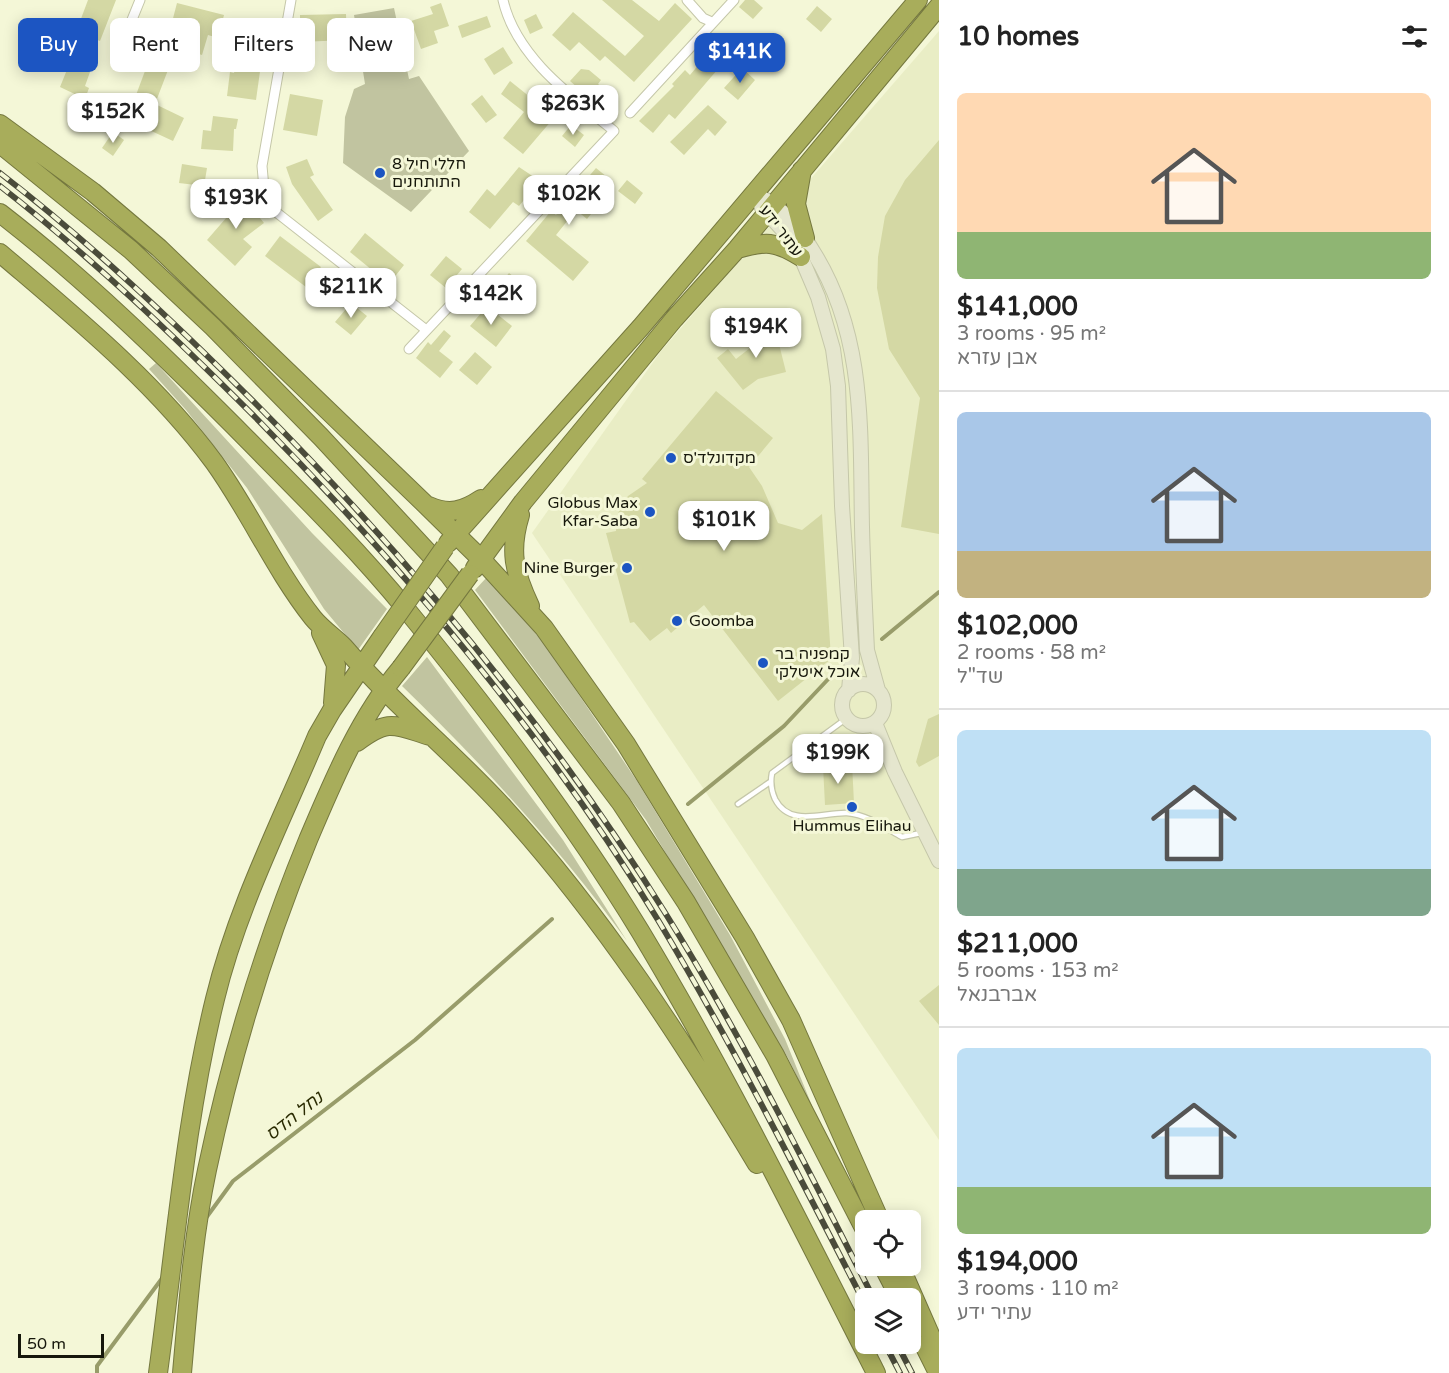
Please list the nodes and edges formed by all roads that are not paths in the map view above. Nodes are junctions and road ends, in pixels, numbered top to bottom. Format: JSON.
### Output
{"nodes":[{"id":1,"x":140,"y":0,"type":"edge"},
{"id":2,"x":289,"y":0,"type":"edge"},
{"id":3,"x":298,"y":0,"type":"edge"},
{"id":4,"x":502,"y":0,"type":"edge"},
{"id":5,"x":687,"y":0,"type":"edge"},
{"id":6,"x":734,"y":0,"type":"edge"},
{"id":7,"x":918,"y":0,"type":"edge"},
{"id":8,"x":939,"y":6,"type":"edge"},
{"id":9,"x":133,"y":18,"type":"edge"},
{"id":10,"x":712,"y":22,"type":"junction"},
{"id":11,"x":630,"y":113,"type":"dead end"},
{"id":12,"x":0,"y":124,"type":"edge"},
{"id":13,"x":0,"y":144,"type":"edge"},
{"id":14,"x":803,"y":167,"type":"junction"},
{"id":15,"x":754,"y":194,"type":"junction"},
{"id":16,"x":770,"y":207,"type":"junction"},
{"id":17,"x":0,"y":213,"type":"edge"},
{"id":18,"x":806,"y":238,"type":"junction"},
{"id":19,"x":737,"y":249,"type":"junction"},
{"id":20,"x":0,"y":253,"type":"edge"},
{"id":21,"x":801,"y":257,"type":"junction"},
{"id":22,"x":425,"y":329,"type":"junction"},
{"id":23,"x":409,"y":349,"type":"dead end"},
{"id":24,"x":532,"y":450,"type":"junction"},
{"id":25,"x":524,"y":502,"type":"junction"},
{"id":26,"x":425,"y":504,"type":"junction"},
{"id":27,"x":450,"y":541,"type":"junction"},
{"id":28,"x":476,"y":567,"type":"junction"},
{"id":29,"x":314,"y":620,"type":"junction"},
{"id":30,"x":543,"y":628,"type":"junction"},
{"id":31,"x":360,"y":667,"type":"junction"},
{"id":32,"x":383,"y":689,"type":"junction"},
{"id":33,"x":849,"y":690,"type":"junction"},
{"id":34,"x":878,"y":690,"type":"junction"},
{"id":35,"x":332,"y":710,"type":"junction"},
{"id":36,"x":847,"y":718,"type":"junction"},
{"id":37,"x":875,"y":723,"type":"junction"},
{"id":38,"x":435,"y":737,"type":"junction"},
{"id":39,"x":351,"y":747,"type":"junction"},
{"id":40,"x":770,"y":782,"type":"junction"},
{"id":41,"x":738,"y":804,"type":"dead end"},
{"id":42,"x":924,"y":832,"type":"junction"},
{"id":43,"x":939,"y":861,"type":"edge"},
{"id":44,"x":875,"y":1210,"type":"edge"},
{"id":45,"x":855,"y":1211,"type":"edge"},
{"id":46,"x":904,"y":1276,"type":"edge"},
{"id":47,"x":849,"y":1320,"type":"junction"},
{"id":48,"x":921,"y":1341,"type":"edge"},
{"id":49,"x":939,"y":1355,"type":"edge"},
{"id":50,"x":158,"y":1373,"type":"edge"},
{"id":51,"x":182,"y":1373,"type":"edge"},
{"id":52,"x":876,"y":1373,"type":"edge"},
{"id":53,"x":938,"y":1373,"type":"edge"}],
"edges":[{"from":1,"to":9,"type":"street"},
{"from":2,"to":3,"type":"street"},
{"from":2,"to":22,"type":"street"},
{"from":4,"to":22,"type":"street"},
{"from":5,"to":10,"type":"street"},
{"from":6,"to":10,"type":"street"},
{"from":7,"to":15,"type":"highway"},
{"from":8,"to":14,"type":"highway"},
{"from":10,"to":11,"type":"street"},
{"from":12,"to":26,"type":"highway"},
{"from":13,"to":45,"type":"highway"},
{"from":14,"to":16,"type":"highway"},
{"from":14,"to":18,"type":"highway"},
{"from":15,"to":16,"type":"street","name":"עתיר ידע"},
{"from":15,"to":24,"type":"highway"},
{"from":16,"to":18,"type":"street","name":"עתיר ידע"},
{"from":16,"to":19,"type":"highway"},
{"from":16,"to":21,"type":"street","name":"עתיר ידע"},
{"from":17,"to":47,"type":"highway"},
{"from":18,"to":34,"type":"street","name":"עתיר ידע"},
{"from":19,"to":21,"type":"highway"},
{"from":19,"to":25,"type":"highway"},
{"from":20,"to":29,"type":"highway"},
{"from":21,"to":33,"type":"street","name":"עתיר ידע"},
{"from":22,"to":23,"type":"street"},
{"from":24,"to":26,"type":"highway"},
{"from":24,"to":27,"type":"highway"},
{"from":25,"to":28,"type":"highway"},
{"from":25,"to":30,"type":"highway"},
{"from":26,"to":27,"type":"highway"},
{"from":27,"to":28,"type":"highway"},
{"from":27,"to":31,"type":"highway","bridge":true},
{"from":28,"to":30,"type":"highway"},
{"from":28,"to":32,"type":"highway","bridge":true},
{"from":29,"to":31,"type":"highway"},
{"from":29,"to":35,"type":"highway"},
{"from":30,"to":44,"type":"highway"},
{"from":31,"to":32,"type":"highway"},
{"from":31,"to":35,"type":"highway"},
{"from":32,"to":38,"type":"highway"},
{"from":32,"to":39,"type":"highway"},
{"from":33,"to":34,"type":"street"},
{"from":33,"to":36,"type":"street"},
{"from":34,"to":37,"type":"street"},
{"from":35,"to":50,"type":"highway"},
{"from":36,"to":37,"type":"street"},
{"from":36,"to":40,"type":"lane"},
{"from":37,"to":42,"type":"street"},
{"from":38,"to":39,"type":"highway"},
{"from":38,"to":47,"type":"highway"},
{"from":39,"to":51,"type":"highway"},
{"from":40,"to":41,"type":"lane"},
{"from":40,"to":42,"type":"lane"},
{"from":42,"to":43,"type":"street"},
{"from":46,"to":49,"type":"highway"},
{"from":47,"to":52,"type":"highway"},
{"from":48,"to":53,"type":"highway"}]}
